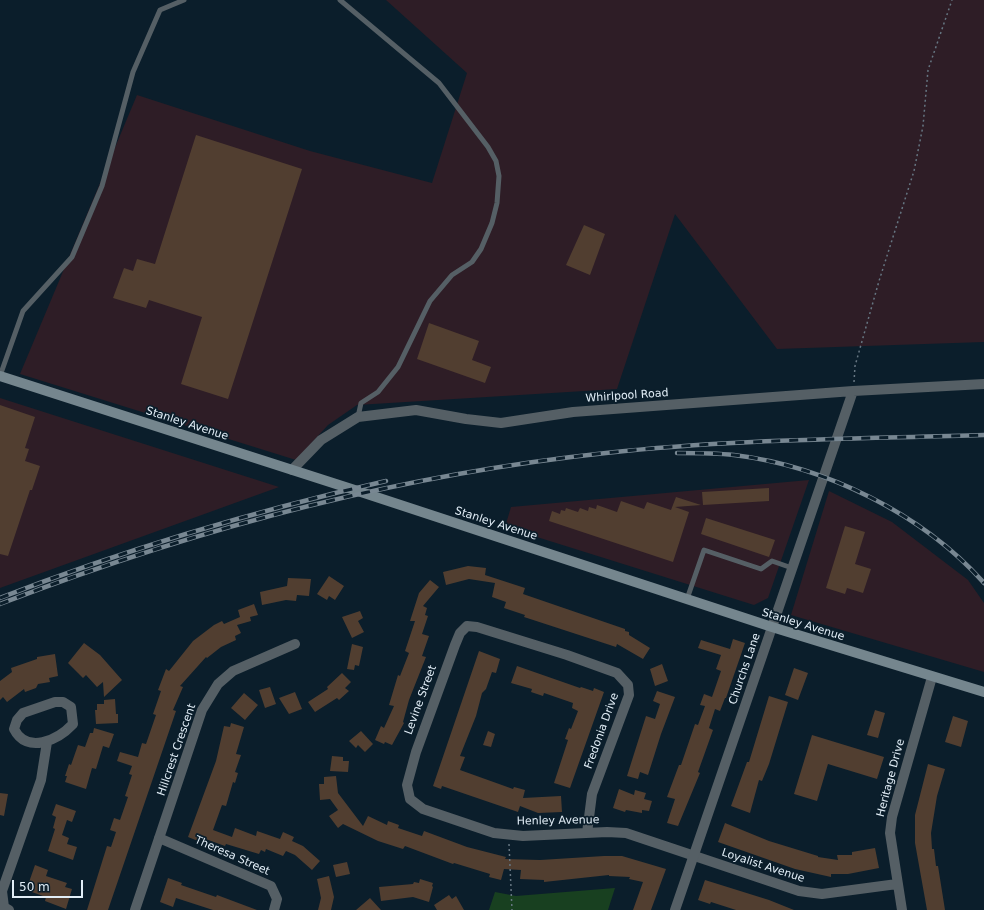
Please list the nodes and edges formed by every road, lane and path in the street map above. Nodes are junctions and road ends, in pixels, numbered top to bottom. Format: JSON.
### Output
{"nodes":[{"id":1,"x":184,"y":0,"type":"edge"},
{"id":2,"x":340,"y":0,"type":"edge"},
{"id":3,"x":952,"y":0,"type":"edge"},
{"id":4,"x":0,"y":376,"type":"edge"},
{"id":5,"x":984,"y":384,"type":"edge"},
{"id":6,"x":853,"y":391,"type":"junction"},
{"id":7,"x":358,"y":417,"type":"junction"},
{"id":8,"x":292,"y":470,"type":"junction"},
{"id":9,"x":792,"y":568,"type":"junction"},
{"id":10,"x":686,"y":600,"type":"junction"},
{"id":11,"x":772,"y":627,"type":"junction"},
{"id":12,"x":495,"y":632,"type":"joint"},
{"id":13,"x":295,"y":644,"type":"dead end"},
{"id":14,"x":932,"y":677,"type":"junction"},
{"id":15,"x":984,"y":692,"type":"edge"},
{"id":16,"x":46,"y":742,"type":"junction"},
{"id":17,"x":423,"y":809,"type":"joint"},
{"id":18,"x":587,"y":833,"type":"junction"},
{"id":19,"x":508,"y":834,"type":"junction"},
{"id":20,"x":160,"y":838,"type":"junction"},
{"id":21,"x":693,"y":855,"type":"junction"},
{"id":22,"x":897,"y":884,"type":"junction"},
{"id":23,"x":9,"y":910,"type":"edge"},
{"id":24,"x":134,"y":910,"type":"edge"},
{"id":25,"x":274,"y":910,"type":"edge"},
{"id":26,"x":512,"y":910,"type":"edge"},
{"id":27,"x":675,"y":910,"type":"edge"},
{"id":28,"x":902,"y":910,"type":"edge"}],
"edges":[{"from":1,"to":4,"type":"lane"},
{"from":2,"to":7,"type":"lane"},
{"from":3,"to":6,"type":"path"},
{"from":4,"to":8,"type":"main road","name":"Stanley Avenue"},
{"from":5,"to":6,"type":"street","name":"Whirlpool Road"},
{"from":6,"to":7,"type":"street","name":"Whirlpool Road"},
{"from":6,"to":9,"type":"street","name":"Churchs Lane"},
{"from":7,"to":8,"type":"street","name":"Whirlpool Road"},
{"from":8,"to":10,"type":"main road","name":"Stanley Avenue"},
{"from":9,"to":10,"type":"lane"},
{"from":9,"to":11,"type":"street","name":"Churchs Lane"},
{"from":10,"to":11,"type":"main road","name":"Stanley Avenue"},
{"from":11,"to":14,"type":"main road","name":"Stanley Avenue"},
{"from":11,"to":21,"type":"street","name":"Churchs Lane"},
{"from":12,"to":17,"type":"street","name":"Levine Street"},
{"from":12,"to":18,"type":"street","name":"Fredonia Drive"},
{"from":13,"to":20,"type":"street","name":"Hillcrest Crescent"},
{"from":14,"to":15,"type":"main road","name":"Stanley Avenue"},
{"from":14,"to":22,"type":"street","name":"Heritage Drive"},
{"from":16,"to":16,"type":"street"},
{"from":16,"to":23,"type":"street"},
{"from":17,"to":19,"type":"street","name":"Henley Avenue"},
{"from":18,"to":19,"type":"street","name":"Henley Avenue"},
{"from":18,"to":21,"type":"street","name":"Henley Avenue"},
{"from":19,"to":26,"type":"path"},
{"from":20,"to":24,"type":"street","name":"Hillcrest Crescent"},
{"from":20,"to":25,"type":"street","name":"Theresa Street"},
{"from":21,"to":22,"type":"street","name":"Loyalist Avenue"},
{"from":21,"to":27,"type":"street","name":"Churchs Lane"},
{"from":22,"to":28,"type":"street","name":"Heritage Drive"}]}
